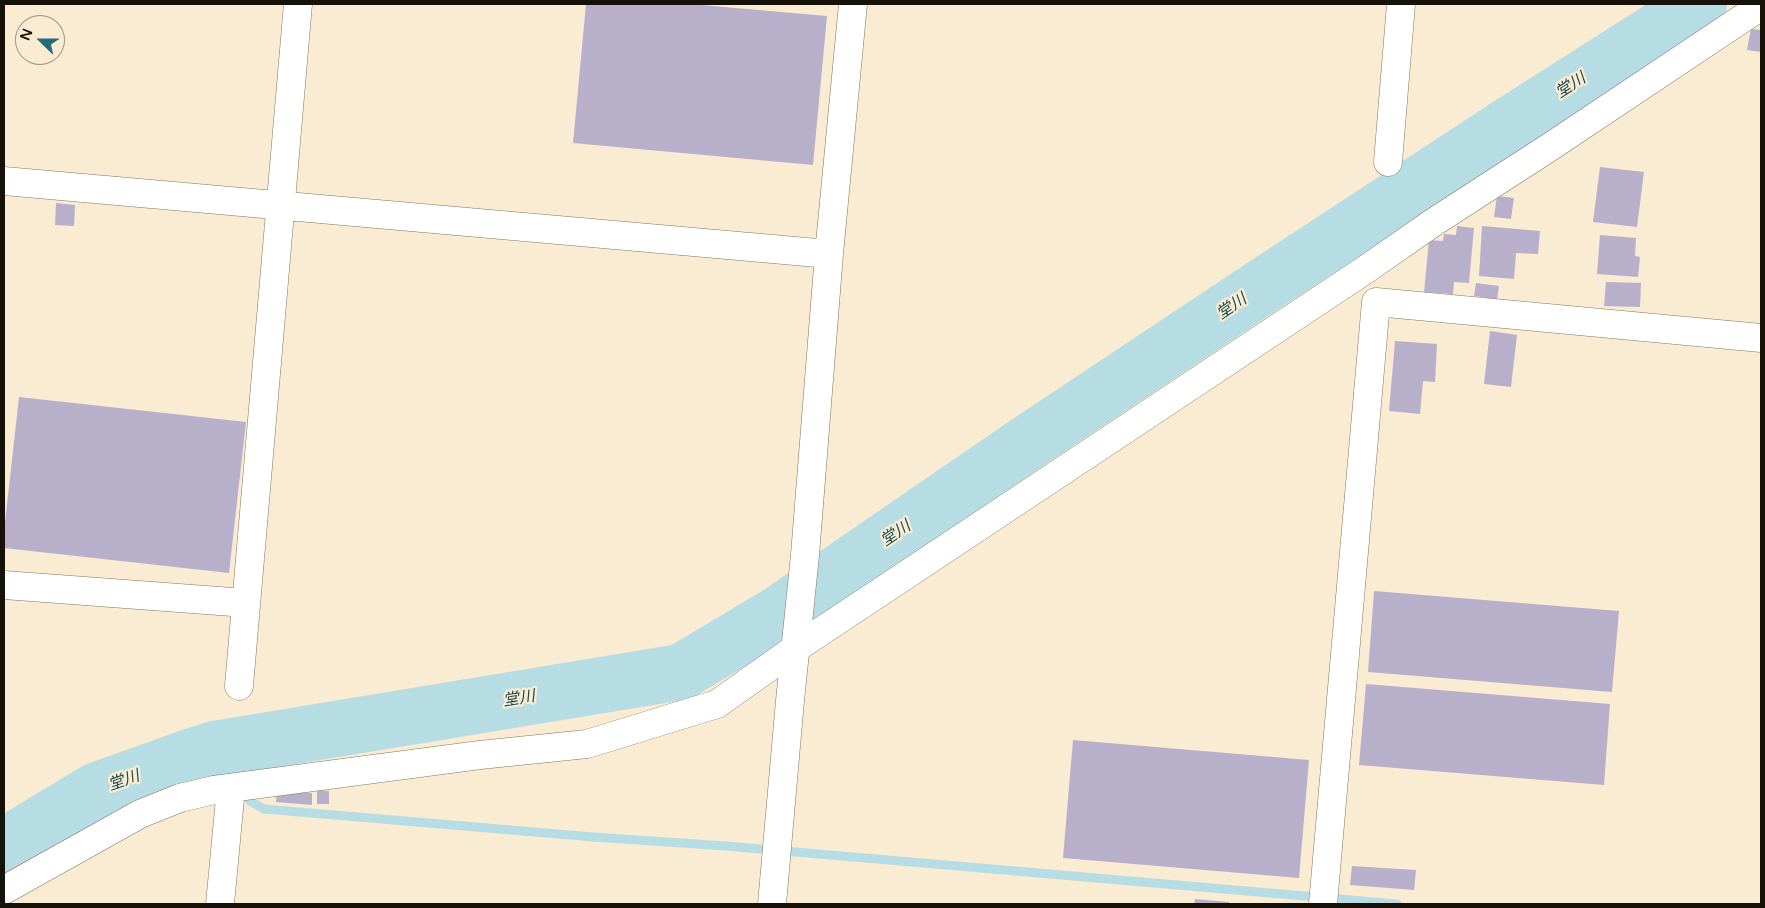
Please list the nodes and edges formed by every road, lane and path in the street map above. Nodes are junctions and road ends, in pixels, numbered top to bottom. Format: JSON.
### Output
{"nodes":[{"id":1,"x":298,"y":4,"type":"edge"},
{"id":2,"x":852,"y":4,"type":"edge"},
{"id":3,"x":1401,"y":4,"type":"edge"},
{"id":4,"x":1761,"y":6,"type":"edge"},
{"id":5,"x":1388,"y":162,"type":"dead end"},
{"id":6,"x":4,"y":181,"type":"edge"},
{"id":7,"x":280,"y":206,"type":"junction"},
{"id":8,"x":829,"y":254,"type":"junction"},
{"id":9,"x":1365,"y":270,"type":"junction"},
{"id":10,"x":1376,"y":302,"type":"junction"},
{"id":11,"x":1761,"y":338,"type":"edge"},
{"id":12,"x":4,"y":585,"type":"edge"},
{"id":13,"x":246,"y":603,"type":"junction"},
{"id":14,"x":796,"y":648,"type":"junction"},
{"id":15,"x":239,"y":686,"type":"dead end"},
{"id":16,"x":231,"y":788,"type":"junction"},
{"id":17,"x":4,"y":890,"type":"edge"},
{"id":18,"x":220,"y":904,"type":"edge"},
{"id":19,"x":772,"y":904,"type":"edge"},
{"id":20,"x":1323,"y":904,"type":"edge"}],
"edges":[{"from":1,"to":7,"type":"street"},
{"from":2,"to":8,"type":"street"},
{"from":3,"to":5,"type":"street"},
{"from":4,"to":9,"type":"street"},
{"from":6,"to":7,"type":"street"},
{"from":7,"to":8,"type":"street"},
{"from":7,"to":13,"type":"street"},
{"from":8,"to":14,"type":"street"},
{"from":9,"to":10,"type":"street"},
{"from":9,"to":14,"type":"street"},
{"from":10,"to":11,"type":"street"},
{"from":10,"to":20,"type":"street"},
{"from":12,"to":13,"type":"street"},
{"from":13,"to":15,"type":"street"},
{"from":14,"to":16,"type":"street"},
{"from":14,"to":19,"type":"street"},
{"from":16,"to":17,"type":"street"},
{"from":16,"to":18,"type":"street"}]}
